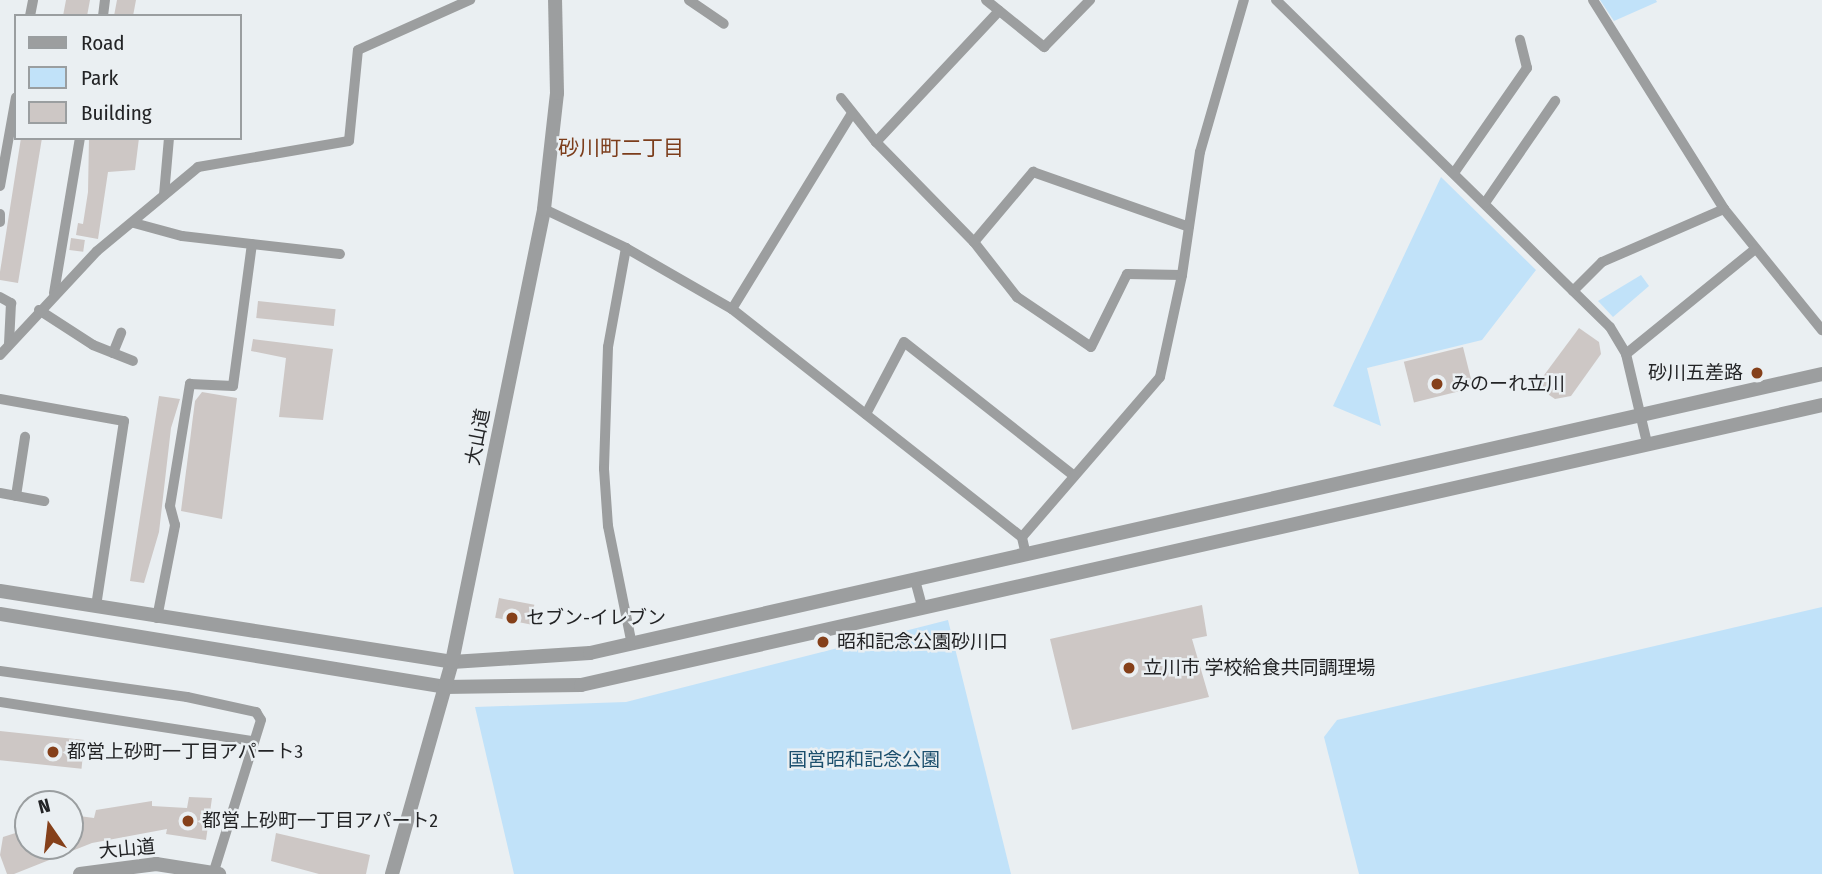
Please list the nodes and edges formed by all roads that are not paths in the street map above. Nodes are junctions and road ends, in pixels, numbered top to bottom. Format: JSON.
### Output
{"nodes":[{"id":1,"x":470,"y":0,"type":"edge"},
{"id":2,"x":555,"y":0,"type":"edge"},
{"id":3,"x":689,"y":0,"type":"edge"},
{"id":4,"x":986,"y":0,"type":"edge"},
{"id":5,"x":1090,"y":0,"type":"edge"},
{"id":6,"x":1244,"y":0,"type":"edge"},
{"id":7,"x":1276,"y":0,"type":"edge"},
{"id":8,"x":1593,"y":0,"type":"edge"},
{"id":9,"x":999,"y":11,"type":"junction"},
{"id":10,"x":724,"y":24,"type":"dead end"},
{"id":11,"x":1520,"y":40,"type":"dead end"},
{"id":12,"x":841,"y":98,"type":"dead end"},
{"id":13,"x":1555,"y":101,"type":"dead end"},
{"id":14,"x":14,"y":108,"type":"edge"},
{"id":15,"x":852,"y":113,"type":"junction"},
{"id":16,"x":80,"y":140,"type":"edge"},
{"id":17,"x":169,"y":140,"type":"edge"},
{"id":18,"x":876,"y":142,"type":"junction"},
{"id":19,"x":1454,"y":173,"type":"junction"},
{"id":20,"x":0,"y":186,"type":"edge"},
{"id":21,"x":164,"y":195,"type":"junction"},
{"id":22,"x":1485,"y":203,"type":"junction"},
{"id":23,"x":544,"y":209,"type":"junction"},
{"id":24,"x":1724,"y":209,"type":"junction"},
{"id":25,"x":0,"y":214,"type":"edge"},
{"id":26,"x":0,"y":222,"type":"edge"},
{"id":27,"x":134,"y":223,"type":"junction"},
{"id":28,"x":1189,"y":227,"type":"junction"},
{"id":29,"x":974,"y":242,"type":"junction"},
{"id":30,"x":252,"y":244,"type":"junction"},
{"id":31,"x":626,"y":248,"type":"junction"},
{"id":32,"x":1755,"y":249,"type":"junction"},
{"id":33,"x":340,"y":254,"type":"dead end"},
{"id":34,"x":1182,"y":275,"type":"junction"},
{"id":35,"x":1573,"y":291,"type":"junction"},
{"id":36,"x":54,"y":293,"type":"junction"},
{"id":37,"x":0,"y":297,"type":"edge"},
{"id":38,"x":732,"y":309,"type":"junction"},
{"id":39,"x":39,"y":310,"type":"junction"},
{"id":40,"x":1822,"y":330,"type":"edge"},
{"id":41,"x":121,"y":333,"type":"dead end"},
{"id":42,"x":9,"y":344,"type":"junction"},
{"id":43,"x":113,"y":353,"type":"junction"},
{"id":44,"x":1626,"y":354,"type":"junction"},
{"id":45,"x":0,"y":355,"type":"edge"},
{"id":46,"x":133,"y":361,"type":"dead end"},
{"id":47,"x":1822,"y":374,"type":"edge"},
{"id":48,"x":0,"y":399,"type":"edge"},
{"id":49,"x":1822,"y":405,"type":"edge"},
{"id":50,"x":1640,"y":413,"type":"junction"},
{"id":51,"x":866,"y":414,"type":"junction"},
{"id":52,"x":25,"y":437,"type":"dead end"},
{"id":53,"x":1647,"y":443,"type":"junction"},
{"id":54,"x":1073,"y":475,"type":"junction"},
{"id":55,"x":0,"y":493,"type":"edge"},
{"id":56,"x":16,"y":496,"type":"junction"},
{"id":57,"x":44,"y":501,"type":"dead end"},
{"id":58,"x":1022,"y":537,"type":"junction"},
{"id":59,"x":1027,"y":555,"type":"junction"},
{"id":60,"x":915,"y":580,"type":"junction"},
{"id":61,"x":0,"y":591,"type":"edge"},
{"id":62,"x":96,"y":607,"type":"junction"},
{"id":63,"x":922,"y":607,"type":"junction"},
{"id":64,"x":0,"y":614,"type":"edge"},
{"id":65,"x":157,"y":618,"type":"junction"},
{"id":66,"x":632,"y":645,"type":"junction"},
{"id":67,"x":452,"y":662,"type":"junction"},
{"id":68,"x":0,"y":671,"type":"edge"},
{"id":69,"x":445,"y":687,"type":"junction"},
{"id":70,"x":0,"y":702,"type":"edge"},
{"id":71,"x":253,"y":741,"type":"junction"},
{"id":72,"x":80,"y":874,"type":"edge"},
{"id":73,"x":215,"y":874,"type":"edge"},
{"id":74,"x":392,"y":874,"type":"edge"}],
"edges":[{"from":1,"to":21,"type":"street"},
{"from":2,"to":23,"type":"street","name":"大山道"},
{"from":3,"to":10,"type":"street"},
{"from":4,"to":9,"type":"street"},
{"from":5,"to":9,"type":"street"},
{"from":6,"to":28,"type":"street"},
{"from":7,"to":19,"type":"street"},
{"from":8,"to":24,"type":"street"},
{"from":9,"to":18,"type":"street"},
{"from":11,"to":19,"type":"street"},
{"from":12,"to":15,"type":"street"},
{"from":13,"to":22,"type":"street"},
{"from":14,"to":20,"type":"street"},
{"from":15,"to":18,"type":"street"},
{"from":15,"to":38,"type":"street"},
{"from":16,"to":36,"type":"street"},
{"from":17,"to":21,"type":"street"},
{"from":18,"to":29,"type":"street"},
{"from":19,"to":22,"type":"street"},
{"from":21,"to":27,"type":"street"},
{"from":22,"to":35,"type":"street"},
{"from":23,"to":31,"type":"street"},
{"from":23,"to":67,"type":"street","name":"大山道"},
{"from":24,"to":32,"type":"street"},
{"from":24,"to":35,"type":"street"},
{"from":25,"to":26,"type":"street"},
{"from":27,"to":30,"type":"street"},
{"from":27,"to":36,"type":"street"},
{"from":28,"to":29,"type":"street"},
{"from":28,"to":34,"type":"street"},
{"from":29,"to":34,"type":"street"},
{"from":30,"to":33,"type":"street"},
{"from":30,"to":65,"type":"street"},
{"from":31,"to":38,"type":"street"},
{"from":31,"to":66,"type":"street"},
{"from":32,"to":40,"type":"street"},
{"from":32,"to":44,"type":"street"},
{"from":34,"to":54,"type":"street"},
{"from":35,"to":44,"type":"street"},
{"from":36,"to":39,"type":"street"},
{"from":37,"to":42,"type":"street"},
{"from":38,"to":51,"type":"street"},
{"from":39,"to":42,"type":"street"},
{"from":39,"to":43,"type":"street"},
{"from":41,"to":43,"type":"street"},
{"from":42,"to":45,"type":"street"},
{"from":43,"to":46,"type":"street"},
{"from":44,"to":50,"type":"street"},
{"from":47,"to":50,"type":"street"},
{"from":48,"to":62,"type":"street"},
{"from":49,"to":53,"type":"street"},
{"from":50,"to":53,"type":"street"},
{"from":50,"to":59,"type":"street"},
{"from":51,"to":54,"type":"street"},
{"from":51,"to":58,"type":"street"},
{"from":52,"to":56,"type":"street"},
{"from":53,"to":63,"type":"street"},
{"from":54,"to":58,"type":"street"},
{"from":55,"to":56,"type":"street"},
{"from":56,"to":57,"type":"street"},
{"from":58,"to":59,"type":"street"},
{"from":59,"to":60,"type":"street"},
{"from":60,"to":63,"type":"street"},
{"from":60,"to":66,"type":"street"},
{"from":61,"to":62,"type":"street"},
{"from":62,"to":65,"type":"street"},
{"from":63,"to":69,"type":"street"},
{"from":64,"to":69,"type":"street"},
{"from":65,"to":67,"type":"street"},
{"from":66,"to":67,"type":"street"},
{"from":67,"to":69,"type":"street","name":"大山道"},
{"from":68,"to":71,"type":"street"},
{"from":69,"to":74,"type":"street","name":"大山道"},
{"from":70,"to":71,"type":"street"},
{"from":71,"to":73,"type":"street"},
{"from":72,"to":73,"type":"street","name":"大山道"}]}
